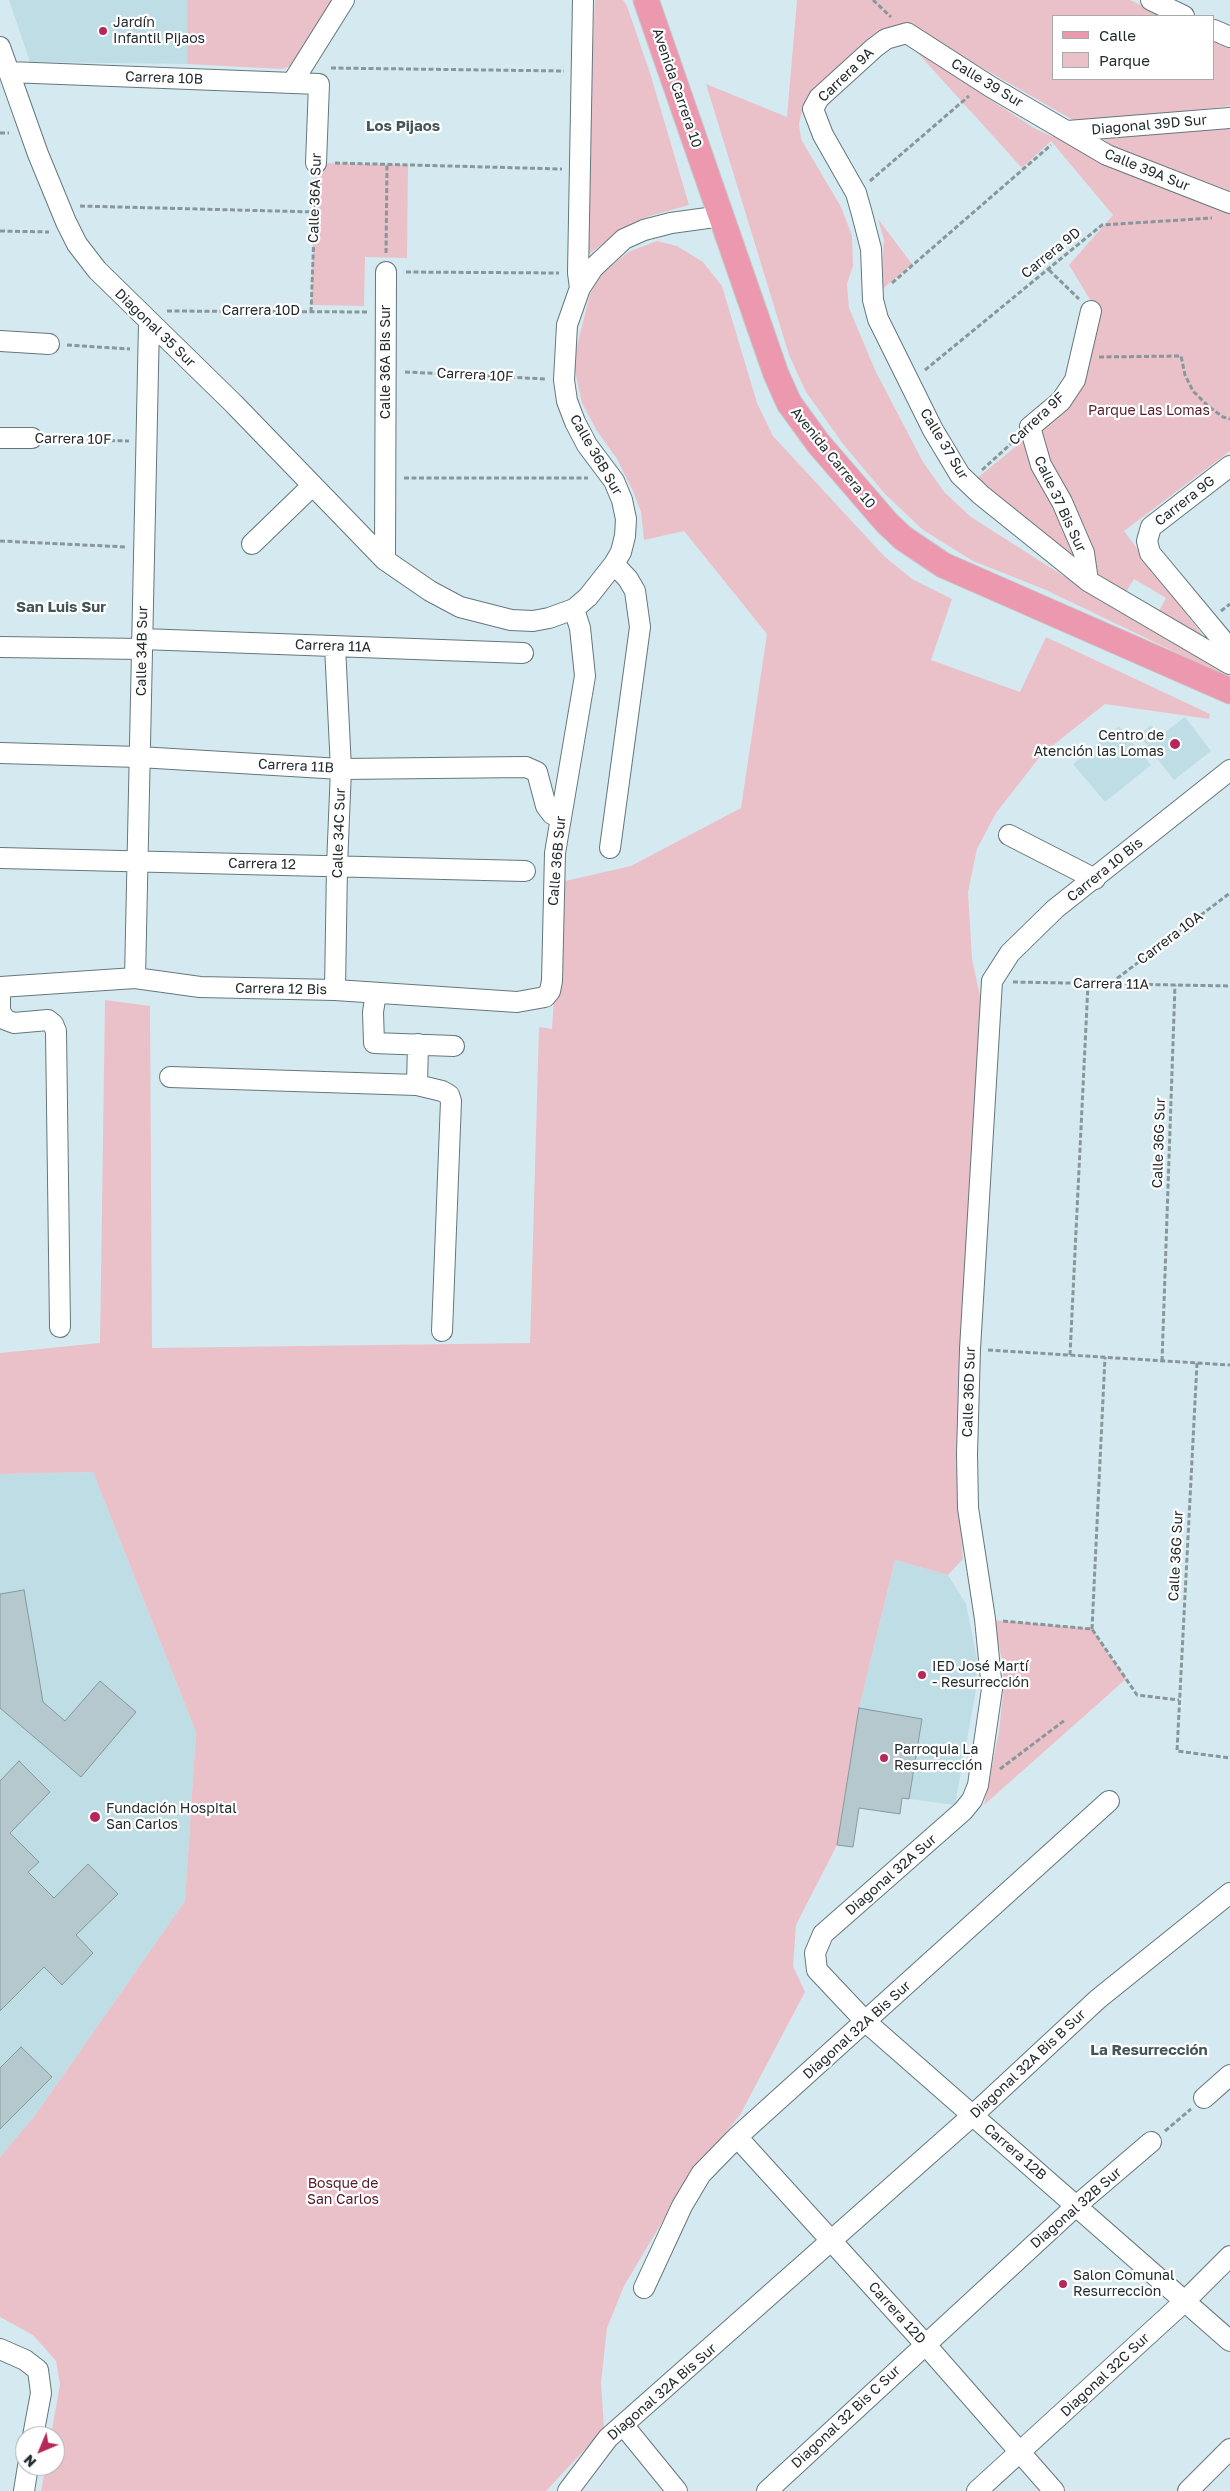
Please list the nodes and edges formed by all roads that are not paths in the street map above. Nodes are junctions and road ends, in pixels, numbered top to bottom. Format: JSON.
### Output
{"nodes":[{"id":1,"x":344,"y":0,"type":"edge"},
{"id":2,"x":583,"y":0,"type":"edge"},
{"id":3,"x":646,"y":0,"type":"edge"},
{"id":4,"x":1151,"y":0,"type":"edge"},
{"id":5,"x":1182,"y":15,"type":"edge"},
{"id":6,"x":1215,"y":30,"type":"edge"},
{"id":7,"x":907,"y":33,"type":"joint"},
{"id":8,"x":1230,"y":37,"type":"edge"},
{"id":9,"x":0,"y":47,"type":"edge"},
{"id":10,"x":9,"y":72,"type":"junction"},
{"id":11,"x":297,"y":75,"type":"junction"},
{"id":12,"x":319,"y":84,"type":"joint"},
{"id":13,"x":1230,"y":118,"type":"edge"},
{"id":14,"x":1068,"y":131,"type":"junction"},
{"id":15,"x":823,"y":135,"type":"joint"},
{"id":16,"x":316,"y":163,"type":"road end"},
{"id":17,"x":1226,"y":210,"type":"edge"},
{"id":18,"x":722,"y":216,"type":"junction"},
{"id":19,"x":386,"y":272,"type":"road end"},
{"id":20,"x":579,"y":281,"type":"junction"},
{"id":21,"x":1091,"y":311,"type":"road end"},
{"id":22,"x":143,"y":317,"type":"junction"},
{"id":23,"x":0,"y":341,"type":"edge"},
{"id":24,"x":48,"y":344,"type":"road end"},
{"id":25,"x":1030,"y":427,"type":"joint"},
{"id":26,"x":0,"y":438,"type":"edge"},
{"id":27,"x":32,"y":438,"type":"road end"},
{"id":28,"x":1230,"y":466,"type":"edge"},
{"id":29,"x":312,"y":486,"type":"junction"},
{"id":30,"x":252,"y":544,"type":"dead end"},
{"id":31,"x":385,"y":560,"type":"junction"},
{"id":32,"x":614,"y":564,"type":"junction"},
{"id":33,"x":1088,"y":581,"type":"junction"},
{"id":34,"x":574,"y":609,"type":"junction"},
{"id":35,"x":142,"y":644,"type":"junction"},
{"id":36,"x":335,"y":646,"type":"junction"},
{"id":37,"x":0,"y":647,"type":"edge"},
{"id":38,"x":1230,"y":650,"type":"edge"},
{"id":39,"x":523,"y":653,"type":"dead end"},
{"id":40,"x":1230,"y":664,"type":"edge"},
{"id":41,"x":1230,"y":691,"type":"edge"},
{"id":42,"x":0,"y":753,"type":"edge"},
{"id":43,"x":140,"y":757,"type":"junction"},
{"id":44,"x":342,"y":769,"type":"junction"},
{"id":45,"x":1230,"y":770,"type":"edge"},
{"id":46,"x":560,"y":818,"type":"junction"},
{"id":47,"x":1009,"y":835,"type":"dead end"},
{"id":48,"x":610,"y":848,"type":"dead end"},
{"id":49,"x":0,"y":858,"type":"edge"},
{"id":50,"x":137,"y":861,"type":"junction"},
{"id":51,"x":337,"y":866,"type":"junction"},
{"id":52,"x":525,"y":871,"type":"dead end"},
{"id":53,"x":1095,"y":879,"type":"junction"},
{"id":54,"x":135,"y":978,"type":"junction"},
{"id":55,"x":552,"y":981,"type":"joint"},
{"id":56,"x":992,"y":981,"type":"joint"},
{"id":57,"x":0,"y":987,"type":"edge"},
{"id":58,"x":335,"y":990,"type":"junction"},
{"id":59,"x":376,"y":993,"type":"junction"},
{"id":60,"x":0,"y":996,"type":"edge"},
{"id":61,"x":418,"y":1044,"type":"junction"},
{"id":62,"x":454,"y":1046,"type":"dead end"},
{"id":63,"x":170,"y":1077,"type":"dead end"},
{"id":64,"x":417,"y":1085,"type":"junction"},
{"id":65,"x":60,"y":1327,"type":"dead end"},
{"id":66,"x":442,"y":1331,"type":"dead end"},
{"id":67,"x":975,"y":1793,"type":"joint"},
{"id":68,"x":1109,"y":1801,"type":"dead end"},
{"id":69,"x":1230,"y":1893,"type":"edge"},
{"id":70,"x":815,"y":1953,"type":"joint"},
{"id":71,"x":866,"y":2022,"type":"junction"},
{"id":72,"x":1230,"y":2075,"type":"edge"},
{"id":73,"x":1204,"y":2098,"type":"road end"},
{"id":74,"x":972,"y":2116,"type":"junction"},
{"id":75,"x":737,"y":2137,"type":"junction"},
{"id":76,"x":1151,"y":2142,"type":"road end"},
{"id":77,"x":1076,"y":2206,"type":"junction"},
{"id":78,"x":832,"y":2242,"type":"junction"},
{"id":79,"x":1230,"y":2256,"type":"edge"},
{"id":80,"x":644,"y":2288,"type":"dead end"},
{"id":81,"x":1186,"y":2301,"type":"junction"},
{"id":82,"x":1230,"y":2341,"type":"edge"},
{"id":83,"x":925,"y":2344,"type":"junction"},
{"id":84,"x":0,"y":2349,"type":"edge"},
{"id":85,"x":35,"y":2426,"type":"edge"},
{"id":86,"x":624,"y":2426,"type":"junction"},
{"id":87,"x":1230,"y":2449,"type":"edge"},
{"id":88,"x":1021,"y":2452,"type":"junction"},
{"id":89,"x":26,"y":2476,"type":"edge"},
{"id":90,"x":24,"y":2491,"type":"edge"},
{"id":91,"x":568,"y":2491,"type":"edge"},
{"id":92,"x":677,"y":2491,"type":"edge"},
{"id":93,"x":768,"y":2491,"type":"edge"},
{"id":94,"x":978,"y":2491,"type":"edge"},
{"id":95,"x":1054,"y":2491,"type":"edge"},
{"id":96,"x":1188,"y":2491,"type":"edge"}],
"edges":[{"from":1,"to":11,"type":"street"},
{"from":2,"to":20,"type":"street","name":"Calle 36B Sur"},
{"from":3,"to":18,"type":"main road","name":"Avenida Carrera 10"},
{"from":4,"to":5,"type":"street"},
{"from":6,"to":8,"type":"street"},
{"from":7,"to":14,"type":"street","name":"Calle 39 Sur"},
{"from":7,"to":15,"type":"street","name":"Carrera 9A"},
{"from":9,"to":10,"type":"street","name":"Diagonal 35 Sur"},
{"from":10,"to":11,"type":"street","name":"Carrera 10B"},
{"from":10,"to":22,"type":"street","name":"Diagonal 35 Sur"},
{"from":11,"to":12,"type":"street","name":"Carrera 10B"},
{"from":12,"to":16,"type":"street","name":"Calle 36A Sur"},
{"from":13,"to":14,"type":"street","name":"Diagonal 39D Sur"},
{"from":14,"to":17,"type":"street","name":"Calle 39A Sur"},
{"from":15,"to":33,"type":"street","name":"Calle 37 Sur"},
{"from":18,"to":20,"type":"street"},
{"from":18,"to":41,"type":"main road","name":"Avenida Carrera 10"},
{"from":19,"to":31,"type":"street","name":"Calle 36A Bis Sur"},
{"from":20,"to":32,"type":"street","name":"Calle 36B Sur"},
{"from":21,"to":25,"type":"street","name":"Carrera 9F"},
{"from":22,"to":29,"type":"street","name":"Diagonal 35 Sur"},
{"from":22,"to":35,"type":"street","name":"Calle 34B Sur"},
{"from":23,"to":24,"type":"street"},
{"from":25,"to":33,"type":"street","name":"Calle 37 Bis Sur"},
{"from":26,"to":27,"type":"street","name":"Carrera 10F"},
{"from":28,"to":38,"type":"street","name":"Carrera 9G"},
{"from":29,"to":30,"type":"street"},
{"from":29,"to":31,"type":"street","name":"Diagonal 35 Sur"},
{"from":31,"to":34,"type":"street","name":"Diagonal 35 Sur"},
{"from":32,"to":34,"type":"street","name":"Calle 36B Sur"},
{"from":32,"to":48,"type":"street"},
{"from":33,"to":40,"type":"street","name":"Calle 37 Sur"},
{"from":34,"to":46,"type":"street","name":"Calle 36B Sur"},
{"from":35,"to":36,"type":"street","name":"Carrera 11A"},
{"from":35,"to":37,"type":"street","name":"Carrera 11A"},
{"from":35,"to":43,"type":"street","name":"Calle 34B Sur"},
{"from":36,"to":39,"type":"street","name":"Carrera 11A"},
{"from":36,"to":44,"type":"street","name":"Calle 34C Sur"},
{"from":42,"to":43,"type":"street","name":"Carrera 11B"},
{"from":43,"to":44,"type":"street","name":"Carrera 11B"},
{"from":43,"to":50,"type":"street","name":"Calle 34B Sur"},
{"from":44,"to":46,"type":"street","name":"Carrera 11B"},
{"from":44,"to":51,"type":"street","name":"Calle 34C Sur"},
{"from":45,"to":53,"type":"street","name":"Carrera 10 Bis"},
{"from":46,"to":55,"type":"street","name":"Calle 36B Sur"},
{"from":47,"to":53,"type":"street"},
{"from":49,"to":50,"type":"street","name":"Carrera 12"},
{"from":50,"to":51,"type":"street","name":"Carrera 12"},
{"from":50,"to":54,"type":"street","name":"Calle 34B Sur"},
{"from":51,"to":52,"type":"street","name":"Carrera 12"},
{"from":51,"to":58,"type":"street","name":"Calle 34C Sur"},
{"from":53,"to":56,"type":"street","name":"Carrera 10 Bis"},
{"from":54,"to":57,"type":"street","name":"Carrera 12 Bis"},
{"from":54,"to":58,"type":"street","name":"Carrera 12 Bis"},
{"from":55,"to":59,"type":"street","name":"Carrera 12 Bis"},
{"from":56,"to":67,"type":"street","name":"Calle 36D Sur"},
{"from":58,"to":59,"type":"street","name":"Carrera 12 Bis"},
{"from":59,"to":61,"type":"street"},
{"from":60,"to":65,"type":"street"},
{"from":61,"to":62,"type":"street"},
{"from":61,"to":64,"type":"street"},
{"from":63,"to":64,"type":"street"},
{"from":64,"to":66,"type":"street"},
{"from":67,"to":70,"type":"street","name":"Diagonal 32A Sur"},
{"from":68,"to":71,"type":"street","name":"Diagonal 32A Bis Sur"},
{"from":69,"to":74,"type":"street","name":"Diagonal 32A Bis B Sur"},
{"from":70,"to":71,"type":"street","name":"Carrera 12B"},
{"from":71,"to":74,"type":"street","name":"Carrera 12B"},
{"from":71,"to":75,"type":"street","name":"Diagonal 32A Bis Sur"},
{"from":72,"to":73,"type":"street"},
{"from":74,"to":77,"type":"street","name":"Carrera 12B"},
{"from":74,"to":78,"type":"street","name":"Diagonal 32A Bis B Sur"},
{"from":75,"to":78,"type":"street","name":"Carrera 12D"},
{"from":75,"to":80,"type":"street","name":"Diagonal 32A Bis Sur"},
{"from":76,"to":77,"type":"street","name":"Diagonal 32B Sur"},
{"from":77,"to":81,"type":"street","name":"Carrera 12B"},
{"from":77,"to":83,"type":"street","name":"Diagonal 32B Sur"},
{"from":78,"to":83,"type":"street","name":"Carrera 12D"},
{"from":78,"to":86,"type":"street","name":"Diagonal 32A Bis Sur"},
{"from":79,"to":81,"type":"street","name":"Diagonal 32C Sur"},
{"from":81,"to":82,"type":"street","name":"Carrera 12B"},
{"from":81,"to":88,"type":"street","name":"Diagonal 32C Sur"},
{"from":83,"to":88,"type":"street","name":"Carrera 12D"},
{"from":83,"to":93,"type":"street","name":"Diagonal 32 Bis C Sur"},
{"from":84,"to":85,"type":"street"},
{"from":86,"to":91,"type":"street","name":"Diagonal 32A Bis Sur"},
{"from":86,"to":92,"type":"street"},
{"from":87,"to":96,"type":"street"},
{"from":88,"to":94,"type":"street","name":"Diagonal 32C Sur"},
{"from":88,"to":95,"type":"street","name":"Carrera 12D"},
{"from":89,"to":90,"type":"street"}]}
